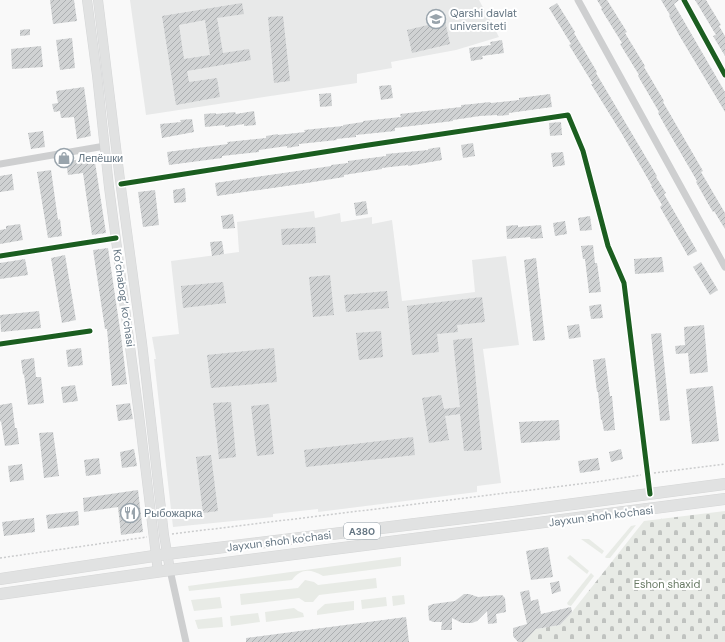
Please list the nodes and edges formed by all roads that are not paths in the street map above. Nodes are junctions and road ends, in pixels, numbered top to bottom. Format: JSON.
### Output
{"nodes":[{"id":1,"x":87,"y":0,"type":"edge"},
{"id":2,"x":98,"y":0,"type":"edge"},
{"id":3,"x":578,"y":0,"type":"edge"},
{"id":4,"x":684,"y":0,"type":"edge"},
{"id":5,"x":725,"y":75,"type":"edge"},
{"id":6,"x":105,"y":146,"type":"junction"},
{"id":7,"x":0,"y":164,"type":"edge"},
{"id":8,"x":121,"y":184,"type":"junction"},
{"id":9,"x":116,"y":238,"type":"junction"},
{"id":10,"x":0,"y":256,"type":"edge"},
{"id":11,"x":725,"y":267,"type":"edge"},
{"id":12,"x":90,"y":331,"type":"dead end"},
{"id":13,"x":0,"y":344,"type":"edge"},
{"id":14,"x":725,"y":484,"type":"edge"},
{"id":15,"x":650,"y":494,"type":"junction"},
{"id":16,"x":637,"y":496,"type":"junction"},
{"id":17,"x":725,"y":500,"type":"edge"},
{"id":18,"x":529,"y":510,"type":"junction"},
{"id":19,"x":640,"y":511,"type":"junction"},
{"id":20,"x":530,"y":524,"type":"junction"},
{"id":21,"x":304,"y":538,"type":"junction"},
{"id":22,"x":306,"y":553,"type":"junction"},
{"id":23,"x":167,"y":554,"type":"junction"},
{"id":24,"x":155,"y":556,"type":"junction"},
{"id":25,"x":170,"y":570,"type":"junction"},
{"id":26,"x":158,"y":572,"type":"junction"},
{"id":27,"x":0,"y":579,"type":"edge"},
{"id":28,"x":0,"y":594,"type":"edge"},
{"id":29,"x":186,"y":642,"type":"edge"}],
"edges":[{"from":1,"to":6,"type":"main road","name":"Ko‘chabog‘ ko‘chasi"},
{"from":2,"to":8,"type":"main road","name":"Ko‘chabog‘ ko‘chasi"},
{"from":3,"to":11,"type":"street"},
{"from":4,"to":5,"type":"street"},
{"from":6,"to":7,"type":"street"},
{"from":6,"to":9,"type":"main road","name":"Ko‘chabog‘ ko‘chasi"},
{"from":8,"to":15,"type":"street"},
{"from":8,"to":23,"type":"main road","name":"Ko‘chabog‘ ko‘chasi"},
{"from":9,"to":10,"type":"street"},
{"from":9,"to":24,"type":"main road","name":"Ko‘chabog‘ ko‘chasi"},
{"from":12,"to":13,"type":"street"},
{"from":14,"to":15,"type":"highway","name":"Jayxun shoh ko'chasi","number":"A380"},
{"from":15,"to":16,"type":"highway","name":"Jayxun shoh ko'chasi","number":"A380"},
{"from":16,"to":18,"type":"highway","name":"Jayxun shoh ko'chasi","number":"A380"},
{"from":16,"to":19,"type":"highway"},
{"from":17,"to":19,"type":"highway","name":"Jayxun shoh ko'chasi","number":"A380"},
{"from":18,"to":20,"type":"highway"},
{"from":18,"to":21,"type":"highway","name":"Jayxun shoh ko'chasi","number":"A380"},
{"from":19,"to":20,"type":"highway","name":"Jayxun shoh ko'chasi","number":"A380"},
{"from":20,"to":22,"type":"highway","name":"Jayxun shoh ko'chasi","number":"A380"},
{"from":21,"to":22,"type":"highway"},
{"from":21,"to":23,"type":"highway","name":"Jayxun shoh ko'chasi","number":"A380"},
{"from":22,"to":25,"type":"highway","name":"Jayxun shoh ko'chasi","number":"A380"},
{"from":23,"to":24,"type":"highway","name":"Jayxun shoh ko'chasi","number":"A380"},
{"from":23,"to":25,"type":"main road","name":"Ko‘chabog‘ ko‘chasi"},
{"from":24,"to":26,"type":"main road","name":"Ko‘chabog‘ ko‘chasi"},
{"from":24,"to":27,"type":"highway","name":"Jayxun shoh ko'chasi","number":"A380"},
{"from":25,"to":26,"type":"highway","name":"Jayxun shoh ko'chasi","number":"A380"},
{"from":25,"to":29,"type":"street"},
{"from":26,"to":28,"type":"highway","name":"Jayxun shoh ko'chasi","number":"A380"}]}
